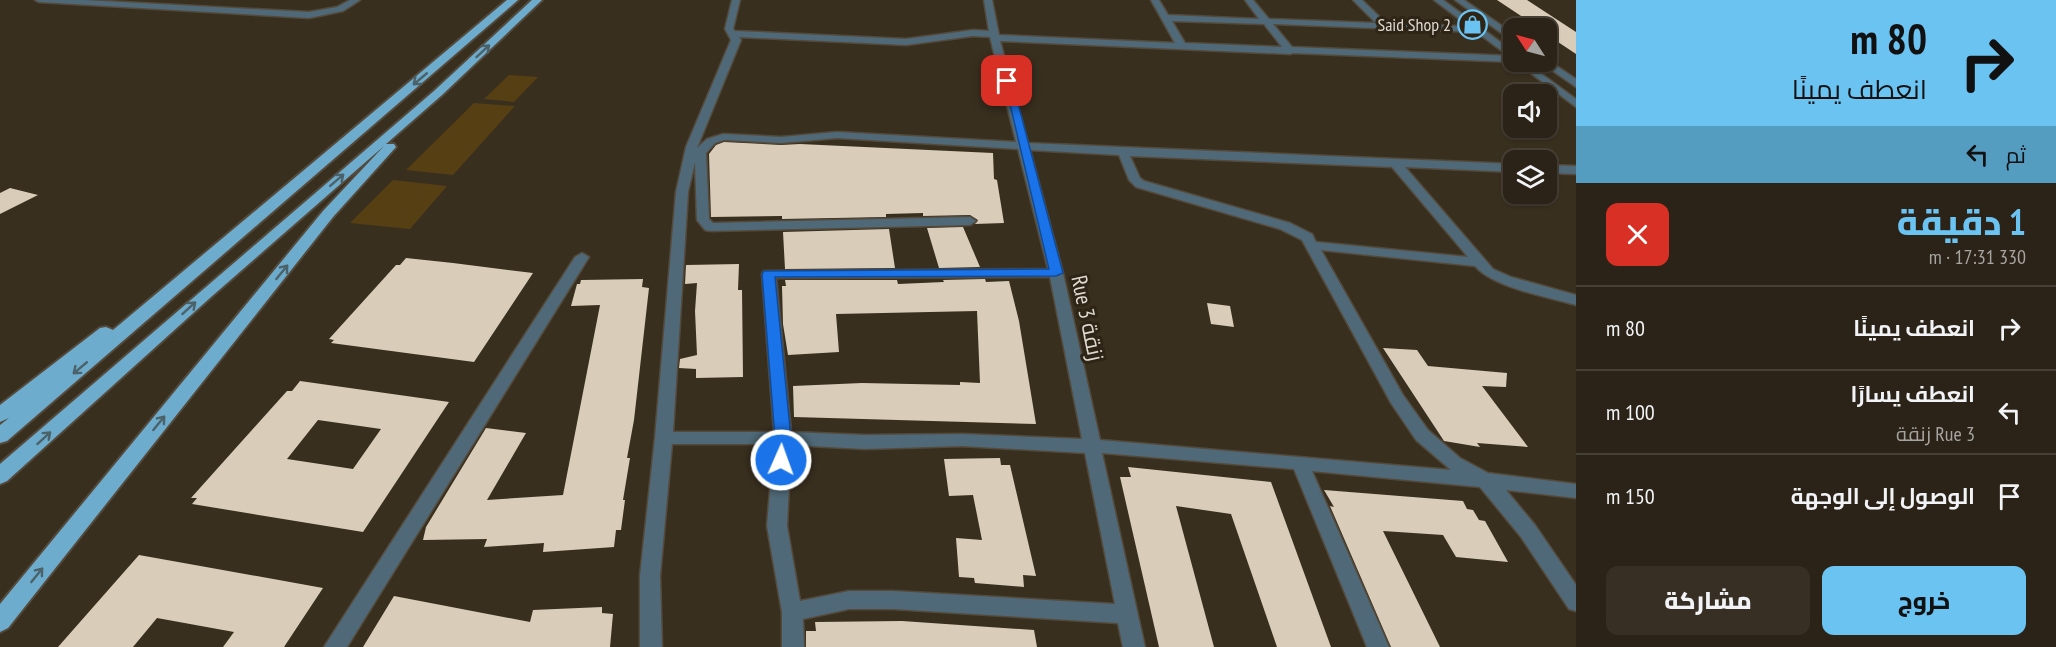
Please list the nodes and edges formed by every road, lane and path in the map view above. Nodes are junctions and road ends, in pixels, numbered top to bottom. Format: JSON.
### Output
{"nodes":[{"id":1,"x":39,"y":0,"type":"edge"},
{"id":2,"x":356,"y":0,"type":"edge"},
{"id":3,"x":513,"y":0,"type":"edge"},
{"id":4,"x":537,"y":0,"type":"edge"},
{"id":5,"x":736,"y":0,"type":"edge"},
{"id":6,"x":988,"y":0,"type":"edge"},
{"id":7,"x":1155,"y":0,"type":"edge"},
{"id":8,"x":1249,"y":0,"type":"edge"},
{"id":9,"x":1357,"y":0,"type":"edge"},
{"id":10,"x":1438,"y":0,"type":"edge"},
{"id":11,"x":1459,"y":0,"type":"edge"},
{"id":12,"x":1166,"y":18,"type":"junction"},
{"id":13,"x":1267,"y":22,"type":"junction"},
{"id":14,"x":1384,"y":26,"type":"junction"},
{"id":15,"x":1476,"y":29,"type":"junction"},
{"id":16,"x":1503,"y":31,"type":"edge"},
{"id":17,"x":734,"y":34,"type":"junction"},
{"id":18,"x":995,"y":36,"type":"junction"},
{"id":19,"x":1182,"y":46,"type":"junction"},
{"id":20,"x":1503,"y":50,"type":"edge"},
{"id":21,"x":1290,"y":51,"type":"junction"},
{"id":22,"x":1503,"y":58,"type":"edge"},
{"id":23,"x":1557,"y":71,"type":"edge"},
{"id":24,"x":1533,"y":72,"type":"edge"},
{"id":25,"x":1576,"y":84,"type":"edge"},
{"id":26,"x":438,"y":93,"type":"junction"},
{"id":27,"x":1576,"y":104,"type":"edge"},
{"id":28,"x":356,"y":133,"type":"junction"},
{"id":29,"x":1025,"y":146,"type":"junction"},
{"id":30,"x":1123,"y":152,"type":"junction"},
{"id":31,"x":1395,"y":163,"type":"junction"},
{"id":32,"x":1503,"y":168,"type":"edge"},
{"id":33,"x":1557,"y":169,"type":"edge"},
{"id":34,"x":1576,"y":170,"type":"edge"},
{"id":35,"x":970,"y":221,"type":"dead end"},
{"id":36,"x":1311,"y":245,"type":"junction"},
{"id":37,"x":582,"y":257,"type":"dead end"},
{"id":38,"x":1477,"y":262,"type":"junction"},
{"id":39,"x":1056,"y":273,"type":"junction"},
{"id":40,"x":1576,"y":300,"type":"edge"},
{"id":41,"x":0,"y":415,"type":"edge"},
{"id":42,"x":0,"y":436,"type":"edge"},
{"id":43,"x":664,"y":438,"type":"junction"},
{"id":44,"x":783,"y":438,"type":"junction"},
{"id":45,"x":1091,"y":446,"type":"junction"},
{"id":46,"x":1300,"y":463,"type":"junction"},
{"id":47,"x":0,"y":476,"type":"edge"},
{"id":48,"x":1485,"y":480,"type":"junction"},
{"id":49,"x":1576,"y":491,"type":"edge"},
{"id":50,"x":1576,"y":602,"type":"edge"},
{"id":51,"x":792,"y":612,"type":"junction"},
{"id":52,"x":1126,"y":614,"type":"junction"},
{"id":53,"x":0,"y":621,"type":"edge"},
{"id":54,"x":335,"y":647,"type":"edge"},
{"id":55,"x":651,"y":647,"type":"edge"},
{"id":56,"x":793,"y":647,"type":"edge"},
{"id":57,"x":1134,"y":647,"type":"edge"},
{"id":58,"x":1378,"y":647,"type":"edge"}],
"edges":[{"from":1,"to":2,"type":"street"},
{"from":3,"to":28,"type":"highway","one_way":true},
{"from":26,"to":4,"type":"highway","one_way":true},
{"from":5,"to":17,"type":"street"},
{"from":6,"to":18,"type":"street","name":"Rue 3 زنقة"},
{"from":7,"to":12,"type":"street"},
{"from":8,"to":13,"type":"street"},
{"from":9,"to":14,"type":"street"},
{"from":10,"to":15,"type":"street"},
{"from":11,"to":16,"type":"street"},
{"from":12,"to":13,"type":"street"},
{"from":12,"to":19,"type":"street"},
{"from":13,"to":14,"type":"street"},
{"from":13,"to":21,"type":"street"},
{"from":14,"to":15,"type":"street"},
{"from":15,"to":20,"type":"street"},
{"from":17,"to":18,"type":"street"},
{"from":17,"to":43,"type":"street"},
{"from":18,"to":19,"type":"street"},
{"from":18,"to":29,"type":"street","name":"Rue 3 زنقة"},
{"from":19,"to":21,"type":"street"},
{"from":21,"to":22,"type":"street"},
{"from":23,"to":25,"type":"street"},
{"from":24,"to":27,"type":"street"},
{"from":47,"to":26,"type":"highway","one_way":true},
{"from":53,"to":26,"type":"highway","one_way":true},
{"from":28,"to":41,"type":"highway"},
{"from":28,"to":42,"type":"highway","one_way":true},
{"from":29,"to":30,"type":"street"},
{"from":29,"to":35,"type":"street"},
{"from":29,"to":39,"type":"street","name":"Rue 3 زنقة"},
{"from":30,"to":31,"type":"street"},
{"from":30,"to":36,"type":"street"},
{"from":31,"to":32,"type":"street"},
{"from":31,"to":38,"type":"street"},
{"from":33,"to":34,"type":"street"},
{"from":36,"to":38,"type":"street"},
{"from":36,"to":48,"type":"street"},
{"from":37,"to":54,"type":"street"},
{"from":38,"to":40,"type":"street"},
{"from":39,"to":44,"type":"street"},
{"from":39,"to":45,"type":"street","name":"Rue 3 زنقة"},
{"from":43,"to":44,"type":"street"},
{"from":43,"to":55,"type":"street"},
{"from":44,"to":45,"type":"street"},
{"from":44,"to":51,"type":"street"},
{"from":45,"to":46,"type":"street"},
{"from":45,"to":52,"type":"street","name":"Rue 3 زنقة"},
{"from":46,"to":48,"type":"street"},
{"from":46,"to":58,"type":"street"},
{"from":48,"to":49,"type":"street"},
{"from":48,"to":50,"type":"street"},
{"from":51,"to":52,"type":"street"},
{"from":51,"to":56,"type":"street"},
{"from":52,"to":57,"type":"street","name":"Rue 3 زنقة"}]}
